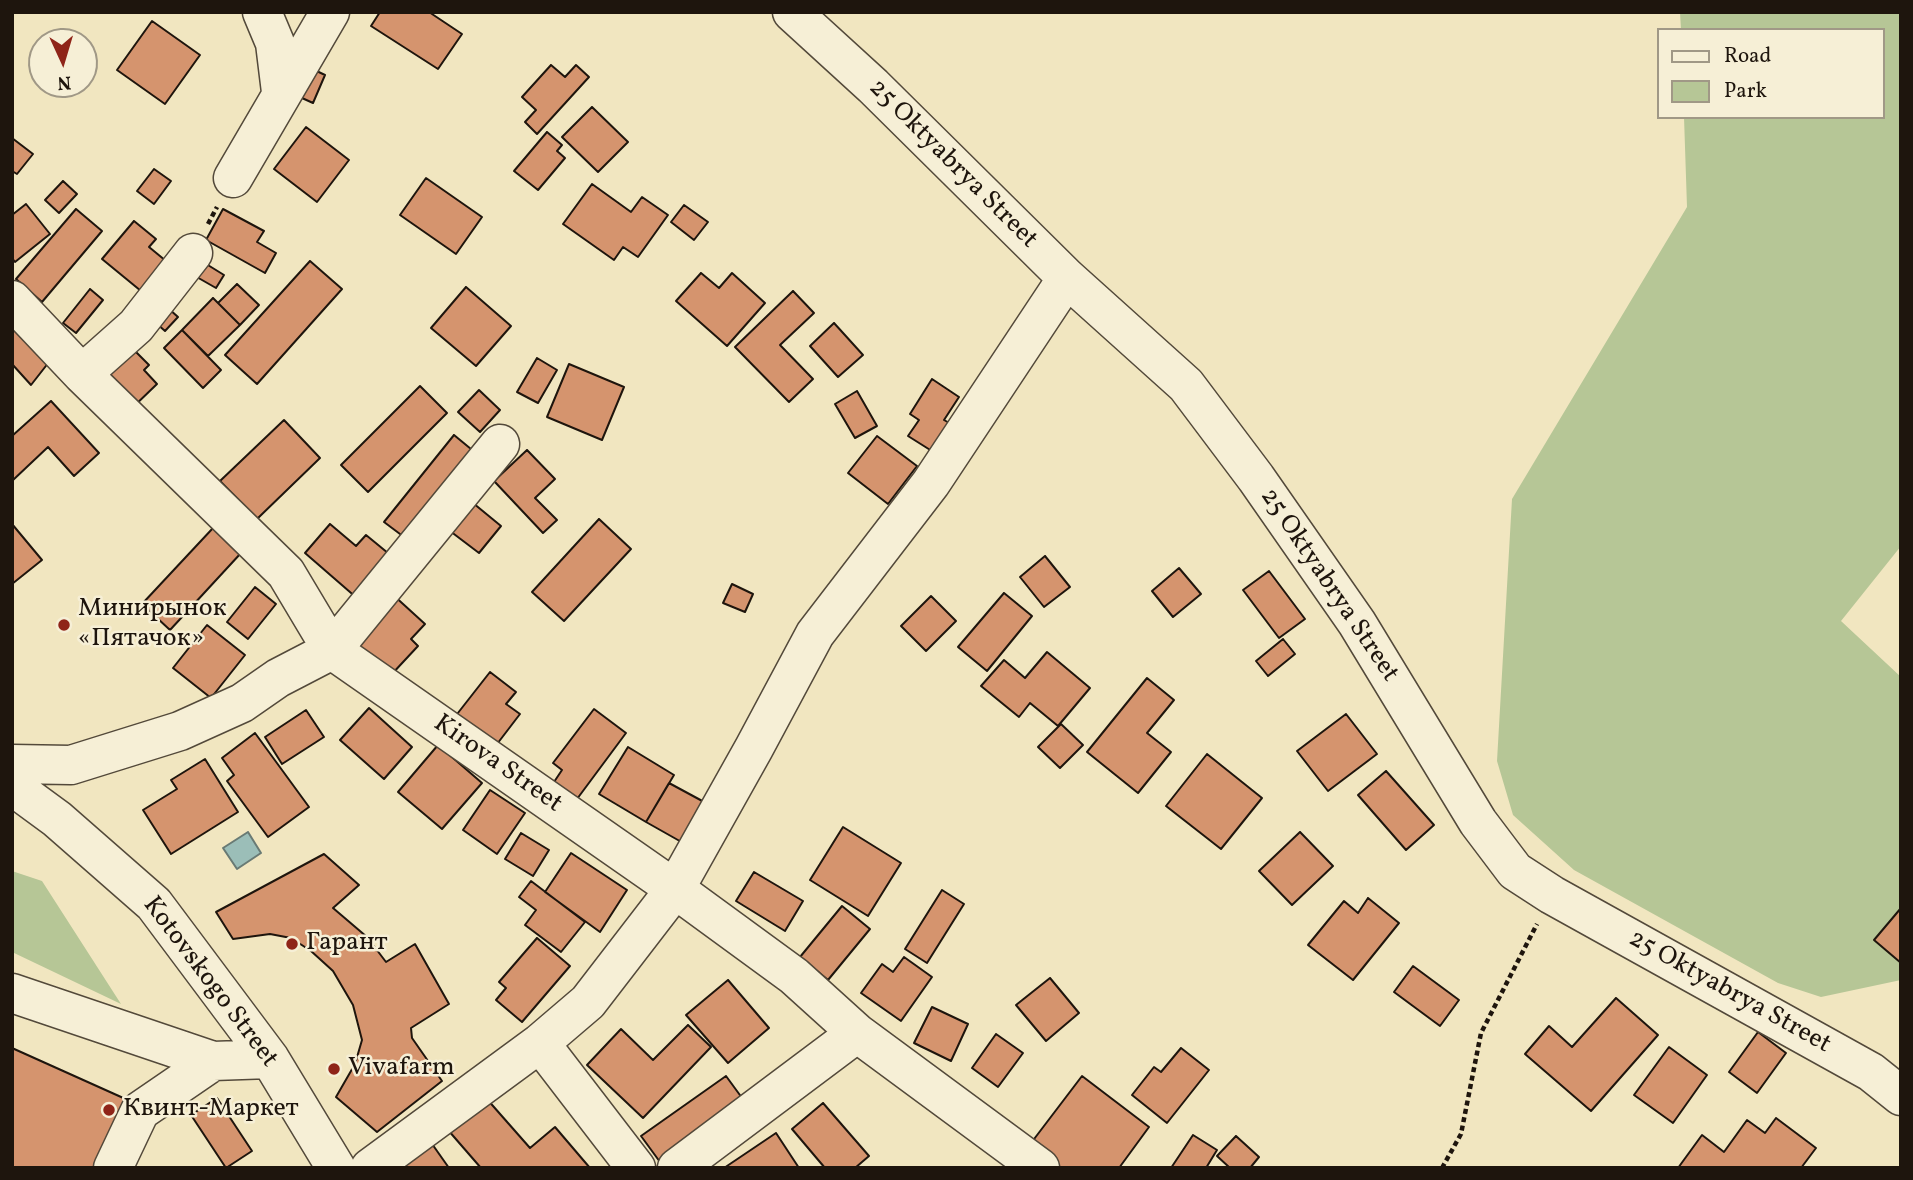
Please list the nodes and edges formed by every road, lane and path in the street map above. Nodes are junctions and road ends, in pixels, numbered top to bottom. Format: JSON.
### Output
{"nodes":[{"id":1,"x":262,"y":12,"type":"edge"},
{"id":2,"x":330,"y":12,"type":"edge"},
{"id":3,"x":792,"y":12,"type":"edge"},
{"id":4,"x":281,"y":92,"type":"junction"},
{"id":5,"x":233,"y":178,"type":"joint"},
{"id":6,"x":193,"y":253,"type":"joint"},
{"id":7,"x":1067,"y":278,"type":"junction"},
{"id":8,"x":12,"y":300,"type":"edge"},
{"id":9,"x":82,"y":374,"type":"junction"},
{"id":10,"x":500,"y":444,"type":"dead end"},
{"id":11,"x":332,"y":650,"type":"junction"},
{"id":12,"x":12,"y":764,"type":"edge"},
{"id":13,"x":12,"y":786,"type":"edge"},
{"id":14,"x":12,"y":816,"type":"edge"},
{"id":15,"x":57,"y":819,"type":"junction"},
{"id":16,"x":675,"y":889,"type":"junction"},
{"id":17,"x":1552,"y":895,"type":"junction"},
{"id":18,"x":12,"y":993,"type":"edge"},
{"id":19,"x":857,"y":1033,"type":"junction"},
{"id":20,"x":540,"y":1043,"type":"junction"},
{"id":21,"x":270,"y":1059,"type":"junction"},
{"id":22,"x":213,"y":1061,"type":"junction"},
{"id":23,"x":1901,"y":1096,"type":"edge"},
{"id":24,"x":113,"y":1168,"type":"edge"},
{"id":25,"x":336,"y":1168,"type":"edge"},
{"id":26,"x":370,"y":1168,"type":"edge"},
{"id":27,"x":636,"y":1168,"type":"edge"},
{"id":28,"x":677,"y":1168,"type":"edge"},
{"id":29,"x":1040,"y":1168,"type":"edge"},
{"id":30,"x":1442,"y":1168,"type":"edge"}],
"edges":[{"from":1,"to":4,"type":"street"},
{"from":2,"to":4,"type":"street"},
{"from":3,"to":7,"type":"street","name":"25 Oktyabrya Street"},
{"from":4,"to":5,"type":"street"},
{"from":5,"to":6,"type":"path"},
{"from":6,"to":9,"type":"street"},
{"from":7,"to":16,"type":"street"},
{"from":7,"to":17,"type":"street","name":"25 Oktyabrya Street"},
{"from":8,"to":9,"type":"street","name":"Kirova Street"},
{"from":9,"to":11,"type":"street","name":"Kirova Street"},
{"from":10,"to":11,"type":"street"},
{"from":11,"to":12,"type":"street"},
{"from":11,"to":16,"type":"street","name":"Kirova Street"},
{"from":13,"to":15,"type":"street","name":"Kotovskogo Street"},
{"from":14,"to":15,"type":"street"},
{"from":15,"to":21,"type":"street","name":"Kotovskogo Street"},
{"from":16,"to":19,"type":"street","name":"Kirova Street"},
{"from":16,"to":20,"type":"street"},
{"from":17,"to":23,"type":"street","name":"25 Oktyabrya Street"},
{"from":17,"to":30,"type":"path"},
{"from":18,"to":22,"type":"street"},
{"from":19,"to":28,"type":"street"},
{"from":19,"to":29,"type":"street","name":"Kirova Street"},
{"from":20,"to":26,"type":"street"},
{"from":20,"to":27,"type":"street"},
{"from":21,"to":22,"type":"street"},
{"from":21,"to":25,"type":"street","name":"Kotovskogo Street"},
{"from":22,"to":24,"type":"street"}]}
